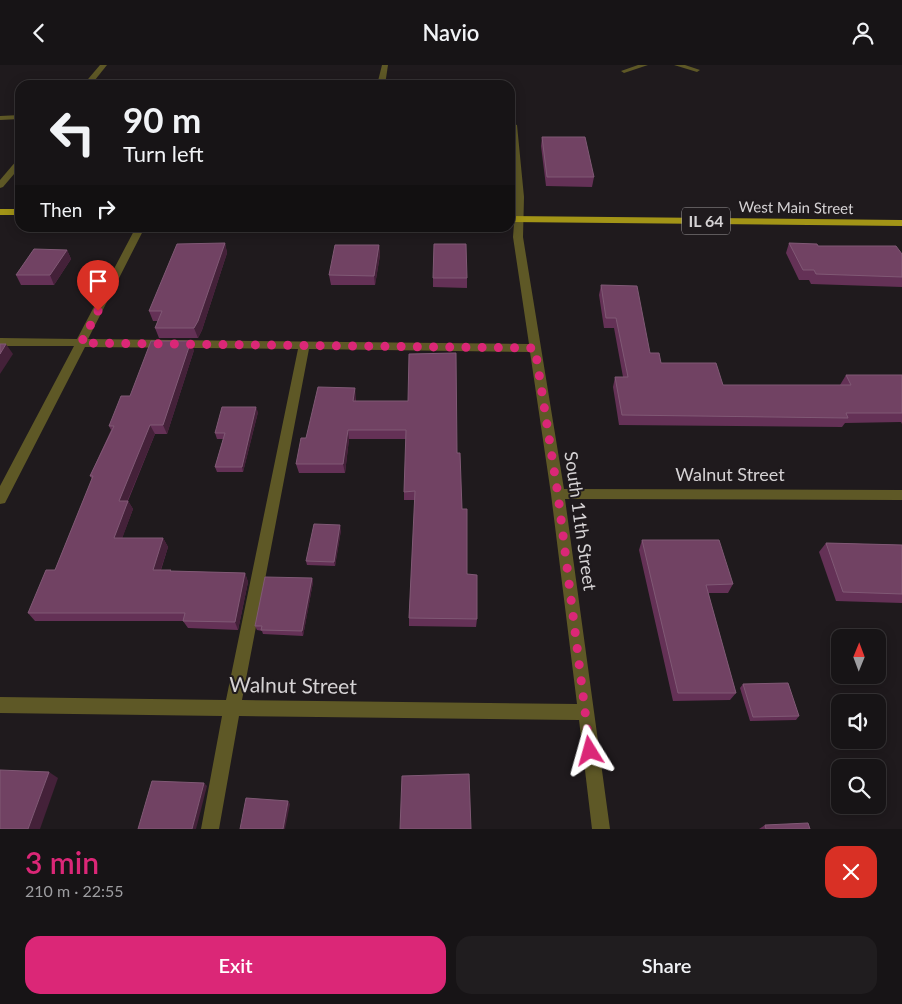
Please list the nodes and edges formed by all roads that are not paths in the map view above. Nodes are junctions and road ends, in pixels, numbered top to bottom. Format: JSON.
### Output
{"nodes":[{"id":1,"x":104,"y":65,"type":"edge"},
{"id":2,"x":384,"y":65,"type":"edge"},
{"id":3,"x":645,"y":65,"type":"edge"},
{"id":4,"x":677,"y":65,"type":"edge"},
{"id":5,"x":697,"y":70,"type":"dead end"},
{"id":6,"x":624,"y":71,"type":"dead end"},
{"id":7,"x":91,"y":80,"type":"edge"},
{"id":8,"x":382,"y":80,"type":"edge"},
{"id":9,"x":0,"y":117,"type":"edge"},
{"id":10,"x":15,"y":117,"type":"edge"},
{"id":11,"x":515,"y":146,"type":"edge"},
{"id":12,"x":15,"y":168,"type":"edge"},
{"id":13,"x":0,"y":185,"type":"edge"},
{"id":14,"x":0,"y":212,"type":"edge"},
{"id":15,"x":15,"y":212,"type":"edge"},
{"id":16,"x":515,"y":215,"type":"edge"},
{"id":17,"x":515,"y":219,"type":"edge"},
{"id":18,"x":902,"y":223,"type":"edge"},
{"id":19,"x":515,"y":224,"type":"edge"},
{"id":20,"x":138,"y":232,"type":"edge"},
{"id":21,"x":0,"y":342,"type":"edge"},
{"id":22,"x":81,"y":343,"type":"junction"},
{"id":23,"x":304,"y":345,"type":"junction"},
{"id":24,"x":535,"y":348,"type":"junction"},
{"id":25,"x":558,"y":495,"type":"junction"},
{"id":26,"x":902,"y":495,"type":"edge"},
{"id":27,"x":0,"y":499,"type":"edge"},
{"id":28,"x":0,"y":705,"type":"edge"},
{"id":29,"x":232,"y":708,"type":"junction"},
{"id":30,"x":584,"y":712,"type":"junction"},
{"id":31,"x":210,"y":829,"type":"edge"},
{"id":32,"x":601,"y":829,"type":"edge"}],
"edges":[{"from":1,"to":7,"type":"street"},
{"from":2,"to":8,"type":"street"},
{"from":3,"to":6,"type":"street"},
{"from":4,"to":5,"type":"street"},
{"from":9,"to":10,"type":"street"},
{"from":11,"to":16,"type":"street","name":"South 11th Street"},
{"from":12,"to":13,"type":"street"},
{"from":14,"to":15,"type":"main road"},
{"from":17,"to":18,"type":"main road","name":"West Main Street","number":"IL 64"},
{"from":19,"to":24,"type":"street","name":"South 11th Street"},
{"from":20,"to":22,"type":"street"},
{"from":21,"to":22,"type":"street"},
{"from":22,"to":23,"type":"street"},
{"from":22,"to":27,"type":"street"},
{"from":23,"to":24,"type":"street"},
{"from":23,"to":29,"type":"street"},
{"from":24,"to":25,"type":"street","name":"South 11th Street"},
{"from":25,"to":26,"type":"street","name":"Walnut Street"},
{"from":25,"to":30,"type":"street","name":"South 11th Street"},
{"from":28,"to":29,"type":"street","name":"Walnut Street"},
{"from":29,"to":30,"type":"street","name":"Walnut Street"},
{"from":29,"to":31,"type":"street"},
{"from":30,"to":32,"type":"street","name":"South 11th Street"}]}
